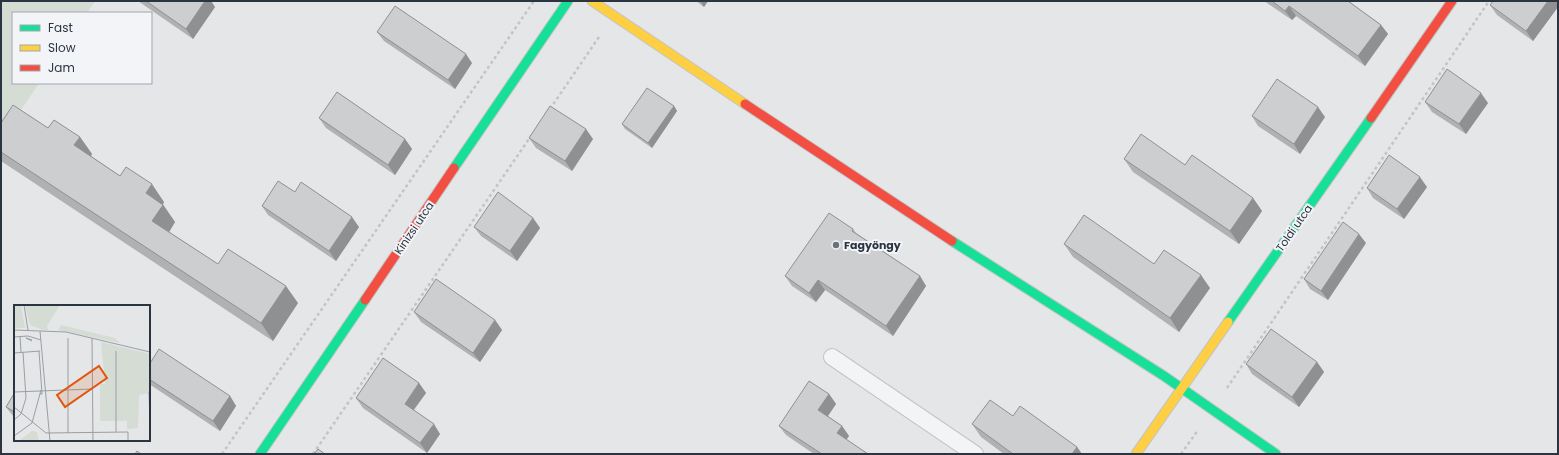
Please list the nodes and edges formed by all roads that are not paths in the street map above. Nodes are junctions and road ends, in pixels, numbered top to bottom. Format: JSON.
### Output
{"nodes":[{"id":1,"x":568,"y":1,"type":"edge"},
{"id":2,"x":592,"y":1,"type":"edge"},
{"id":3,"x":1452,"y":1,"type":"edge"},
{"id":4,"x":832,"y":357,"type":"dead end"},
{"id":5,"x":1182,"y":389,"type":"junction"},
{"id":6,"x":260,"y":454,"type":"edge"},
{"id":7,"x":975,"y":454,"type":"edge"},
{"id":8,"x":1136,"y":454,"type":"edge"},
{"id":9,"x":1276,"y":454,"type":"edge"}],
"edges":[{"from":1,"to":6,"type":"street","name":"Kinizsi utca"},
{"from":2,"to":5,"type":"street"},
{"from":3,"to":5,"type":"street","name":"Toldi utca"},
{"from":4,"to":7,"type":"lane"},
{"from":5,"to":8,"type":"street","name":"Toldi utca"},
{"from":5,"to":9,"type":"street"}]}
